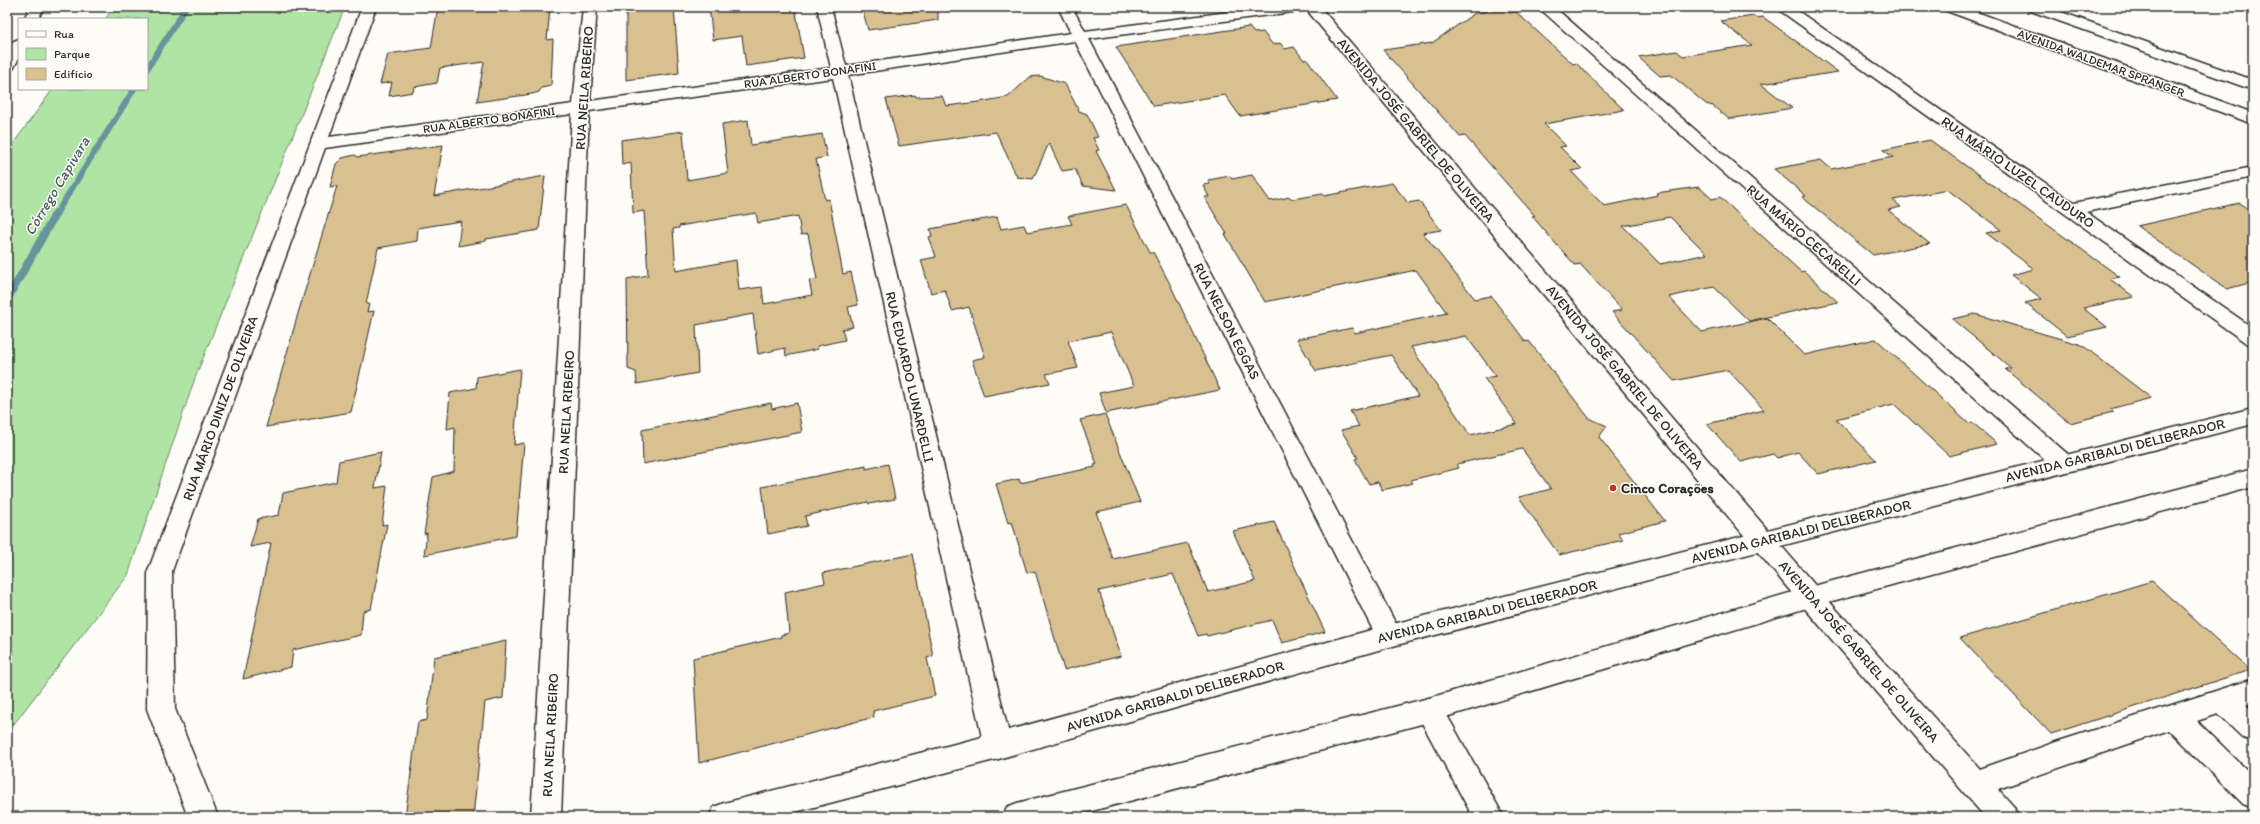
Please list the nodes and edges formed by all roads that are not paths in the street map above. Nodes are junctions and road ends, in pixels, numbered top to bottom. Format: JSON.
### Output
{"nodes":[{"id":1,"x":37,"y":7,"type":"edge"},
{"id":2,"x":370,"y":7,"type":"edge"},
{"id":3,"x":590,"y":7,"type":"edge"},
{"id":4,"x":824,"y":7,"type":"edge"},
{"id":5,"x":1065,"y":7,"type":"edge"},
{"id":6,"x":1300,"y":7,"type":"edge"},
{"id":7,"x":1312,"y":7,"type":"edge"},
{"id":8,"x":1545,"y":7,"type":"edge"},
{"id":9,"x":1782,"y":7,"type":"edge"},
{"id":10,"x":1949,"y":7,"type":"edge"},
{"id":11,"x":2033,"y":7,"type":"edge"},
{"id":12,"x":32,"y":18,"type":"edge"},
{"id":13,"x":1081,"y":36,"type":"junction"},
{"id":14,"x":18,"y":46,"type":"edge"},
{"id":15,"x":7,"y":66,"type":"edge"},
{"id":16,"x":838,"y":72,"type":"junction"},
{"id":17,"x":2253,"y":85,"type":"edge"},
{"id":18,"x":581,"y":106,"type":"junction"},
{"id":19,"x":2253,"y":119,"type":"edge"},
{"id":20,"x":319,"y":144,"type":"junction"},
{"id":21,"x":2253,"y":172,"type":"edge"},
{"id":22,"x":2072,"y":209,"type":"junction"},
{"id":23,"x":2253,"y":338,"type":"edge"},
{"id":24,"x":2253,"y":416,"type":"edge"},
{"id":25,"x":2064,"y":463,"type":"junction"},
{"id":26,"x":2253,"y":478,"type":"edge"},
{"id":27,"x":1763,"y":540,"type":"junction"},
{"id":28,"x":1810,"y":597,"type":"junction"},
{"id":29,"x":1388,"y":636,"type":"junction"},
{"id":30,"x":2253,"y":692,"type":"edge"},
{"id":31,"x":2223,"y":701,"type":"junction"},
{"id":32,"x":1429,"y":710,"type":"junction"},
{"id":33,"x":2174,"y":718,"type":"junction"},
{"id":34,"x":2253,"y":729,"type":"edge"},
{"id":35,"x":998,"y":746,"type":"junction"},
{"id":36,"x":1975,"y":784,"type":"junction"},
{"id":37,"x":2253,"y":795,"type":"edge"},
{"id":38,"x":203,"y":817,"type":"edge"},
{"id":39,"x":546,"y":817,"type":"edge"},
{"id":40,"x":724,"y":817,"type":"edge"},
{"id":41,"x":1017,"y":817,"type":"edge"},
{"id":42,"x":1489,"y":817,"type":"edge"},
{"id":43,"x":2004,"y":817,"type":"edge"}],
"edges":[{"from":1,"to":12,"type":"street"},
{"from":2,"to":20,"type":"street","name":"RUA MÁRIO DINIZ DE OLIVEIRA"},
{"from":3,"to":18,"type":"street","name":"RUA NEILA RIBEIRO"},
{"from":4,"to":16,"type":"street","name":"RUA EDUARDO LUNARDELLI"},
{"from":5,"to":13,"type":"street","name":"RUA NELSON EGGAS"},
{"from":6,"to":13,"type":"street","name":"RUA ALBERTO BONAFINI"},
{"from":7,"to":27,"type":"street","name":"AVENIDA JOSÉ GABRIEL DE OLIVEIRA"},
{"from":8,"to":25,"type":"street","name":"RUA MÁRIO CECARELLI"},
{"from":9,"to":22,"type":"street","name":"RUA MÁRIO LUZEL CAUDURO"},
{"from":10,"to":19,"type":"street","name":"AVENIDA WALDEMAR SPRANGER"},
{"from":11,"to":17,"type":"street"},
{"from":13,"to":16,"type":"street","name":"RUA ALBERTO BONAFINI"},
{"from":13,"to":29,"type":"street","name":"RUA NELSON EGGAS"},
{"from":14,"to":15,"type":"street"},
{"from":16,"to":18,"type":"street","name":"RUA ALBERTO BONAFINI"},
{"from":16,"to":35,"type":"street","name":"RUA EDUARDO LUNARDELLI"},
{"from":18,"to":20,"type":"street","name":"RUA ALBERTO BONAFINI"},
{"from":18,"to":39,"type":"street","name":"RUA NEILA RIBEIRO"},
{"from":20,"to":38,"type":"street","name":"RUA MÁRIO DINIZ DE OLIVEIRA"},
{"from":21,"to":22,"type":"street"},
{"from":22,"to":23,"type":"street","name":"RUA MÁRIO LUZEL CAUDURO"},
{"from":24,"to":25,"type":"street","name":"AVENIDA GARIBALDI DELIBERADOR"},
{"from":25,"to":27,"type":"street","name":"AVENIDA GARIBALDI DELIBERADOR"},
{"from":26,"to":28,"type":"street"},
{"from":27,"to":28,"type":"street","name":"AVENIDA JOSÉ GABRIEL DE OLIVEIRA"},
{"from":27,"to":29,"type":"street","name":"AVENIDA GARIBALDI DELIBERADOR"},
{"from":28,"to":32,"type":"street"},
{"from":28,"to":36,"type":"street","name":"AVENIDA JOSÉ GABRIEL DE OLIVEIRA"},
{"from":29,"to":35,"type":"street","name":"AVENIDA GARIBALDI DELIBERADOR"},
{"from":30,"to":31,"type":"street"},
{"from":31,"to":33,"type":"street"},
{"from":31,"to":34,"type":"street"},
{"from":32,"to":41,"type":"street"},
{"from":32,"to":42,"type":"street"},
{"from":33,"to":36,"type":"street"},
{"from":33,"to":37,"type":"street"},
{"from":35,"to":40,"type":"street","name":"AVENIDA GARIBALDI DELIBERADOR"},
{"from":36,"to":43,"type":"street","name":"AVENIDA JOSÉ GABRIEL DE OLIVEIRA"}]}
